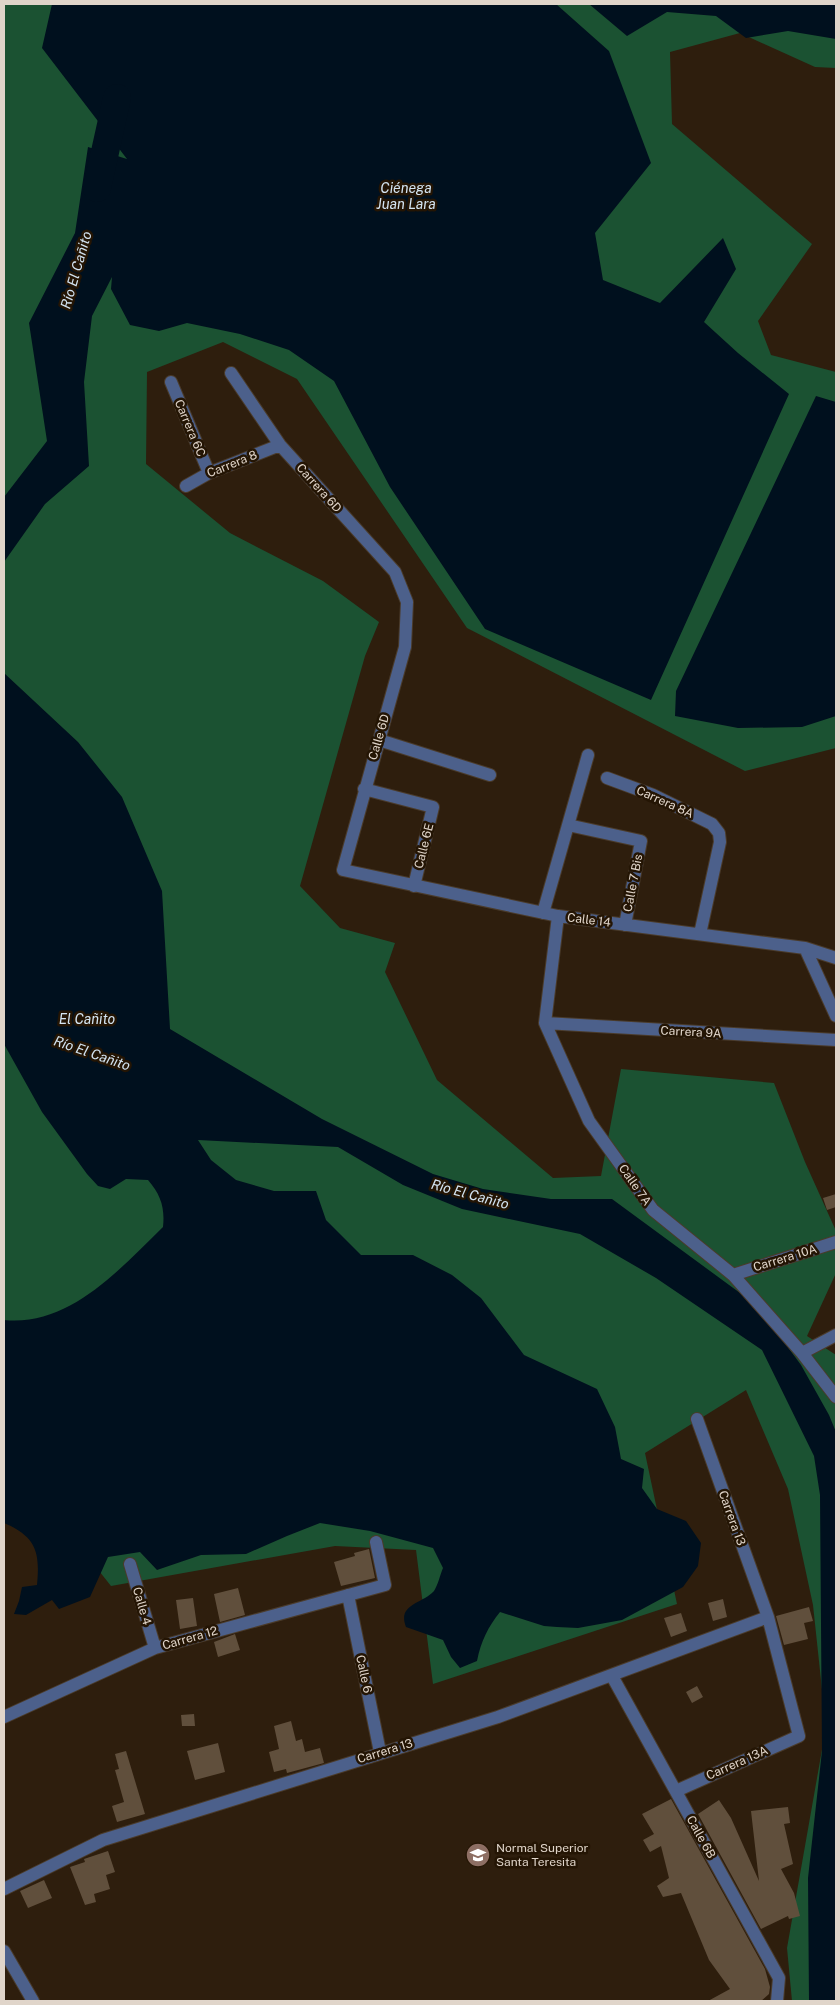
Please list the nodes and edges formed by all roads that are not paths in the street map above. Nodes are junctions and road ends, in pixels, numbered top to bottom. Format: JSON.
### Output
{"nodes":[{"id":1,"x":231,"y":373,"type":"dead end"},
{"id":2,"x":171,"y":382,"type":"dead end"},
{"id":3,"x":280,"y":445,"type":"junction"},
{"id":4,"x":209,"y":473,"type":"junction"},
{"id":5,"x":186,"y":486,"type":"dead end"},
{"id":6,"x":407,"y":602,"type":"joint"},
{"id":7,"x":379,"y":740,"type":"junction"},
{"id":8,"x":588,"y":755,"type":"dead end"},
{"id":9,"x":490,"y":775,"type":"dead end"},
{"id":10,"x":607,"y":778,"type":"dead end"},
{"id":11,"x":364,"y":788,"type":"junction"},
{"id":12,"x":568,"y":825,"type":"junction"},
{"id":13,"x":343,"y":870,"type":"joint"},
{"id":14,"x":414,"y":886,"type":"junction"},
{"id":15,"x":543,"y":914,"type":"junction"},
{"id":16,"x":558,"y":916,"type":"junction"},
{"id":17,"x":625,"y":925,"type":"junction"},
{"id":18,"x":700,"y":934,"type":"junction"},
{"id":19,"x":805,"y":948,"type":"junction"},
{"id":20,"x":836,"y":958,"type":"edge"},
{"id":21,"x":836,"y":1016,"type":"edge"},
{"id":22,"x":545,"y":1023,"type":"junction"},
{"id":23,"x":836,"y":1040,"type":"edge"},
{"id":24,"x":836,"y":1242,"type":"edge"},
{"id":25,"x":733,"y":1275,"type":"junction"},
{"id":26,"x":836,"y":1335,"type":"edge"},
{"id":27,"x":802,"y":1353,"type":"junction"},
{"id":28,"x":836,"y":1397,"type":"edge"},
{"id":29,"x":697,"y":1419,"type":"dead end"},
{"id":30,"x":376,"y":1542,"type":"dead end"},
{"id":31,"x":130,"y":1564,"type":"dead end"},
{"id":32,"x":348,"y":1595,"type":"junction"},
{"id":33,"x":768,"y":1617,"type":"junction"},
{"id":34,"x":155,"y":1648,"type":"junction"},
{"id":35,"x":612,"y":1676,"type":"junction"},
{"id":36,"x":4,"y":1717,"type":"edge"},
{"id":37,"x":799,"y":1736,"type":"joint"},
{"id":38,"x":380,"y":1752,"type":"junction"},
{"id":39,"x":676,"y":1791,"type":"junction"},
{"id":40,"x":4,"y":1889,"type":"edge"},
{"id":41,"x":5,"y":1957,"type":"edge"},
{"id":42,"x":33,"y":2001,"type":"edge"},
{"id":43,"x":777,"y":2001,"type":"edge"}],
"edges":[{"from":1,"to":3,"type":"street","name":"Carrera 6D"},
{"from":2,"to":4,"type":"street","name":"Carrera 6C"},
{"from":3,"to":4,"type":"street","name":"Carrera 8"},
{"from":3,"to":6,"type":"street","name":"Carrera 6D"},
{"from":4,"to":5,"type":"street","name":"Carrera 8"},
{"from":6,"to":7,"type":"street","name":"Calle 6D"},
{"from":7,"to":9,"type":"street"},
{"from":7,"to":11,"type":"street","name":"Calle 6D"},
{"from":8,"to":12,"type":"street"},
{"from":10,"to":18,"type":"street","name":"Carrera 8A"},
{"from":11,"to":13,"type":"street","name":"Calle 6D"},
{"from":11,"to":14,"type":"street","name":"Calle 6E"},
{"from":12,"to":15,"type":"street"},
{"from":12,"to":17,"type":"street","name":"Calle 7 Bis"},
{"from":13,"to":14,"type":"street","name":"Calle 14"},
{"from":14,"to":15,"type":"street","name":"Calle 14"},
{"from":15,"to":16,"type":"street","name":"Calle 14"},
{"from":16,"to":17,"type":"street","name":"Calle 14"},
{"from":16,"to":22,"type":"street"},
{"from":17,"to":18,"type":"street","name":"Calle 14"},
{"from":18,"to":19,"type":"street","name":"Calle 14"},
{"from":19,"to":20,"type":"street","name":"Calle 14"},
{"from":19,"to":21,"type":"street"},
{"from":22,"to":23,"type":"street","name":"Carrera 9A"},
{"from":22,"to":25,"type":"street","name":"Calle 7A"},
{"from":24,"to":25,"type":"street","name":"Carrera 10A"},
{"from":25,"to":27,"type":"street","name":"Calle 7A"},
{"from":26,"to":27,"type":"street"},
{"from":27,"to":28,"type":"street","name":"Calle 7A"},
{"from":29,"to":33,"type":"street","name":"Carrera 13"},
{"from":30,"to":32,"type":"street","name":"Carrera 12"},
{"from":31,"to":34,"type":"street","name":"Calle 4"},
{"from":32,"to":34,"type":"street","name":"Carrera 12"},
{"from":32,"to":38,"type":"street","name":"Calle 6"},
{"from":33,"to":35,"type":"street","name":"Carrera 13"},
{"from":33,"to":37,"type":"street","name":"Carrera 13"},
{"from":34,"to":36,"type":"street","name":"Carrera 12"},
{"from":35,"to":38,"type":"street","name":"Carrera 13"},
{"from":35,"to":39,"type":"street","name":"Calle 6B"},
{"from":37,"to":39,"type":"street","name":"Carrera 13A"},
{"from":38,"to":40,"type":"street","name":"Carrera 13"},
{"from":39,"to":43,"type":"street","name":"Calle 6B"},
{"from":41,"to":42,"type":"street"}]}
